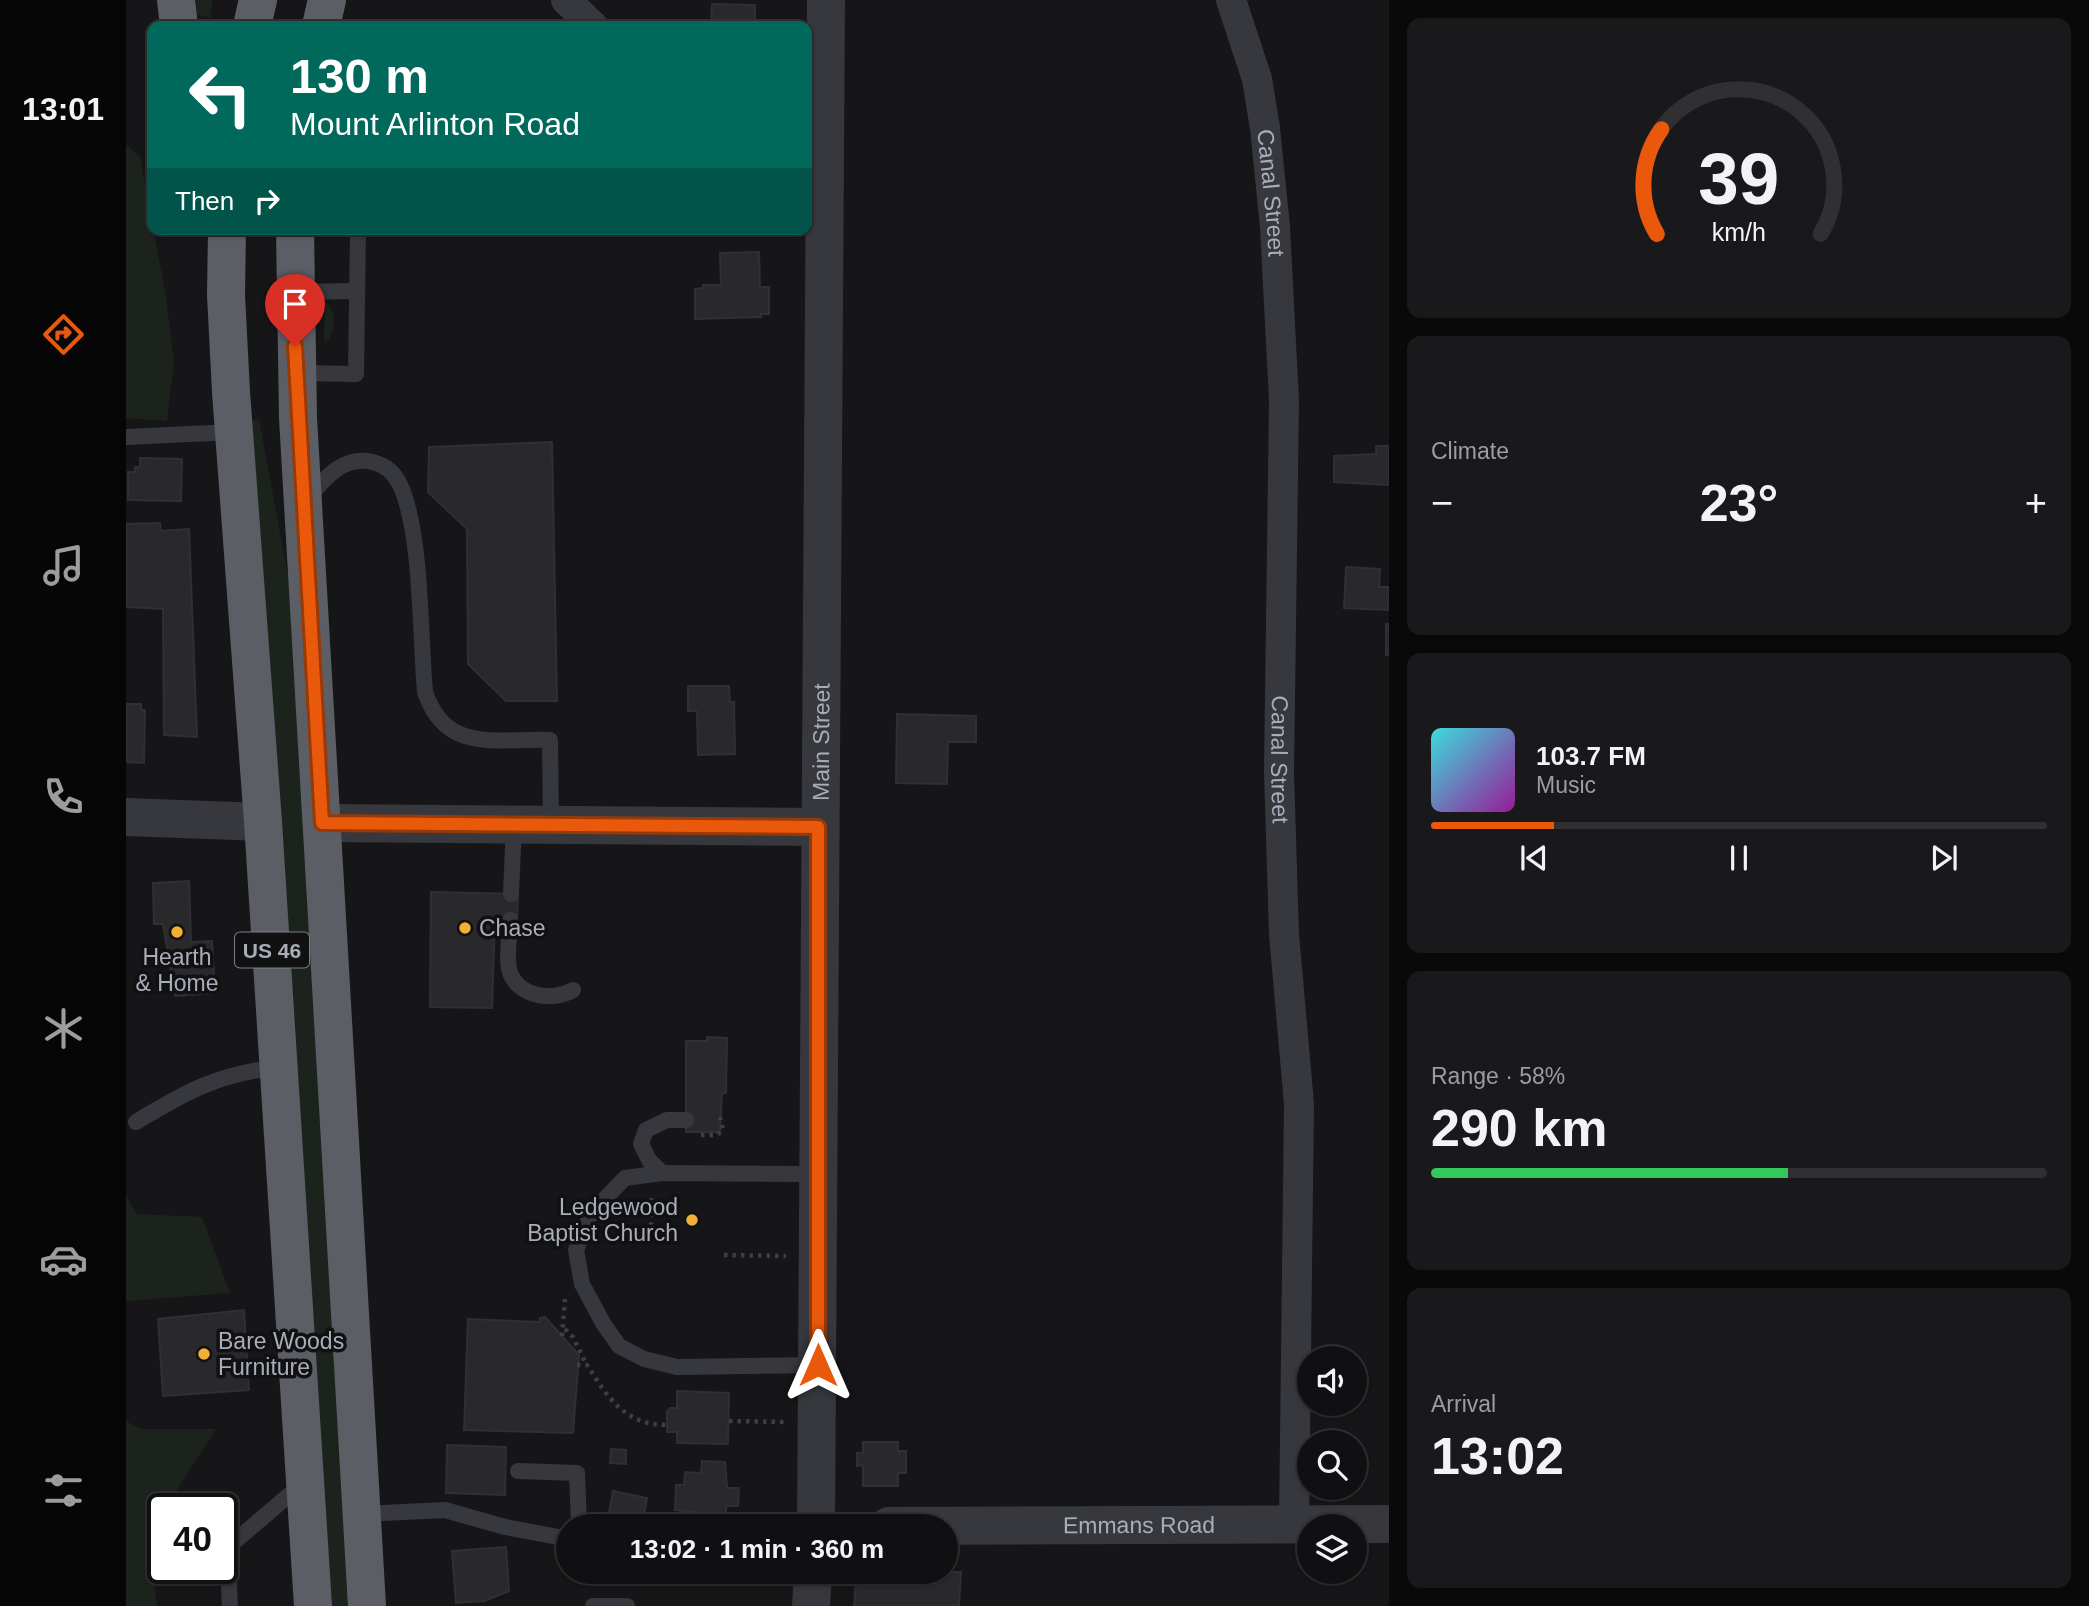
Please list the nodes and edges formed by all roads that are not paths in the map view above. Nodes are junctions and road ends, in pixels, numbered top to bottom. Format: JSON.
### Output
{"nodes":[{"id":1,"x":176,"y":0,"type":"edge"},
{"id":2,"x":258,"y":0,"type":"edge"},
{"id":3,"x":327,"y":0,"type":"edge"},
{"id":4,"x":566,"y":0,"type":"edge"},
{"id":5,"x":826,"y":0,"type":"edge"},
{"id":6,"x":1231,"y":0,"type":"edge"},
{"id":7,"x":178,"y":21,"type":"edge"},
{"id":8,"x":253,"y":21,"type":"edge"},
{"id":9,"x":322,"y":21,"type":"edge"},
{"id":10,"x":588,"y":21,"type":"edge"},
{"id":11,"x":816,"y":224,"type":"edge"},
{"id":12,"x":213,"y":235,"type":"edge"},
{"id":13,"x":227,"y":235,"type":"edge"},
{"id":14,"x":295,"y":235,"type":"edge"},
{"id":15,"x":358,"y":235,"type":"edge"},
{"id":16,"x":356,"y":290,"type":"junction"},
{"id":17,"x":294,"y":292,"type":"junction"},
{"id":18,"x":226,"y":295,"type":"junction"},
{"id":19,"x":296,"y":373,"type":"junction"},
{"id":20,"x":233,"y":432,"type":"junction"},
{"id":21,"x":126,"y":437,"type":"edge"},
{"id":22,"x":303,"y":503,"type":"junction"},
{"id":23,"x":126,"y":817,"type":"edge"},
{"id":24,"x":263,"y":822,"type":"junction"},
{"id":25,"x":322,"y":823,"type":"junction"},
{"id":26,"x":532,"y":825,"type":"junction"},
{"id":27,"x":818,"y":827,"type":"junction"},
{"id":28,"x":511,"y":894,"type":"dead end"},
{"id":29,"x":510,"y":920,"type":"dead end"},
{"id":30,"x":573,"y":990,"type":"dead end"},
{"id":31,"x":280,"y":1067,"type":"junction"},
{"id":32,"x":686,"y":1119,"type":"dead end"},
{"id":33,"x":136,"y":1122,"type":"dead end"},
{"id":34,"x":667,"y":1174,"type":"junction"},
{"id":35,"x":818,"y":1174,"type":"junction"},
{"id":36,"x":818,"y":1365,"type":"junction"},
{"id":37,"x":518,"y":1471,"type":"dead end"},
{"id":38,"x":306,"y":1480,"type":"junction"},
{"id":39,"x":362,"y":1514,"type":"junction"},
{"id":40,"x":579,"y":1514,"type":"edge"},
{"id":41,"x":816,"y":1514,"type":"edge"},
{"id":42,"x":1294,"y":1522,"type":"junction"},
{"id":43,"x":1389,"y":1524,"type":"edge"},
{"id":44,"x":958,"y":1525,"type":"edge"},
{"id":45,"x":556,"y":1537,"type":"edge"},
{"id":46,"x":813,"y":1584,"type":"edge"},
{"id":47,"x":230,"y":1606,"type":"edge"},
{"id":48,"x":313,"y":1606,"type":"edge"},
{"id":49,"x":367,"y":1606,"type":"edge"},
{"id":50,"x":593,"y":1606,"type":"edge"},
{"id":51,"x":626,"y":1606,"type":"edge"},
{"id":52,"x":811,"y":1606,"type":"edge"}],
"edges":[{"from":1,"to":7,"type":"highway"},
{"from":2,"to":8,"type":"highway"},
{"from":3,"to":9,"type":"highway"},
{"from":4,"to":10,"type":"street"},
{"from":5,"to":11,"type":"street","name":"Main Street"},
{"from":6,"to":42,"type":"street","name":"Canal Street"},
{"from":11,"to":27,"type":"street","name":"Main Street"},
{"from":12,"to":18,"type":"highway","number":"US 46"},
{"from":13,"to":18,"type":"highway"},
{"from":14,"to":17,"type":"highway","number":"US 46"},
{"from":15,"to":16,"type":"lane"},
{"from":16,"to":17,"type":"lane"},
{"from":16,"to":19,"type":"lane"},
{"from":17,"to":19,"type":"highway","number":"US 46"},
{"from":18,"to":20,"type":"highway","number":"US 46"},
{"from":19,"to":22,"type":"highway","number":"US 46"},
{"from":20,"to":21,"type":"lane"},
{"from":20,"to":24,"type":"highway","number":"US 46"},
{"from":22,"to":25,"type":"highway","number":"US 46"},
{"from":22,"to":26,"type":"lane"},
{"from":23,"to":24,"type":"street"},
{"from":24,"to":31,"type":"highway","number":"US 46"},
{"from":25,"to":26,"type":"street"},
{"from":25,"to":39,"type":"highway","number":"US 46"},
{"from":26,"to":27,"type":"street"},
{"from":26,"to":28,"type":"lane"},
{"from":27,"to":35,"type":"street","name":"Main Street"},
{"from":29,"to":30,"type":"lane"},
{"from":31,"to":33,"type":"lane"},
{"from":31,"to":38,"type":"highway","number":"US 46"},
{"from":32,"to":34,"type":"lane"},
{"from":34,"to":35,"type":"lane"},
{"from":34,"to":36,"type":"lane"},
{"from":35,"to":36,"type":"street","name":"Main Street"},
{"from":36,"to":41,"type":"street","name":"Main Street"},
{"from":37,"to":40,"type":"lane"},
{"from":38,"to":47,"type":"lane"},
{"from":38,"to":48,"type":"highway","number":"US 46"},
{"from":39,"to":45,"type":"lane"},
{"from":39,"to":49,"type":"highway","number":"US 46"},
{"from":42,"to":43,"type":"street","name":"Emmans Road"},
{"from":42,"to":44,"type":"street","name":"Emmans Road"},
{"from":46,"to":52,"type":"street"},
{"from":50,"to":51,"type":"lane"}]}
